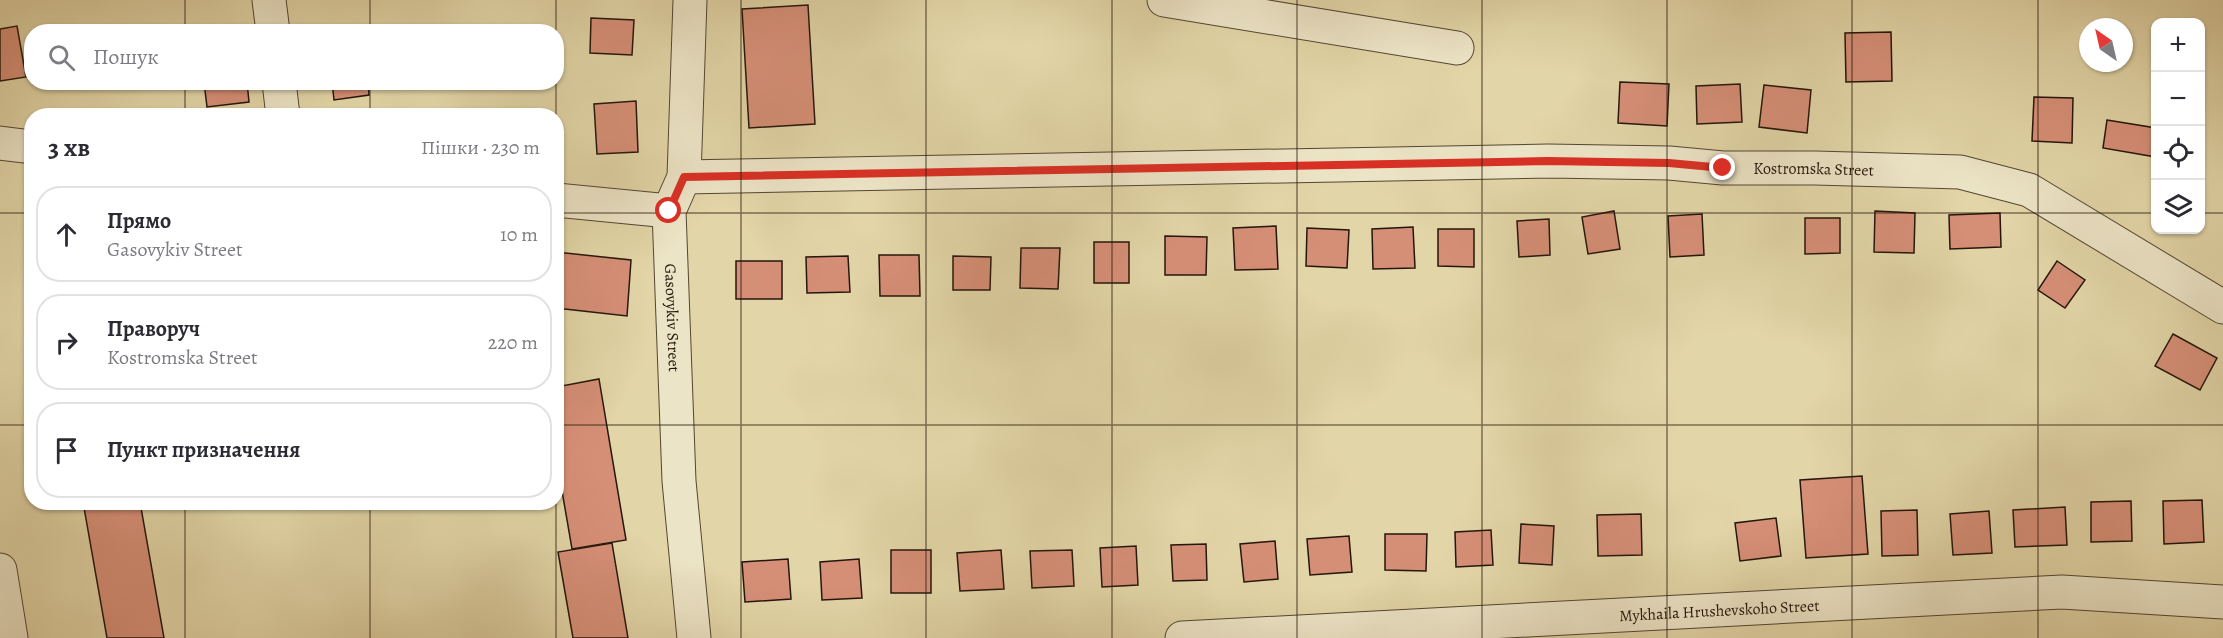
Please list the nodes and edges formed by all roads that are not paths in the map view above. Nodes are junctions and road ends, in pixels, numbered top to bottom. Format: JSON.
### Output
{"nodes":[{"id":1,"x":269,"y":0,"type":"edge"},
{"id":2,"x":690,"y":0,"type":"edge"},
{"id":3,"x":1164,"y":0,"type":"edge"},
{"id":4,"x":272,"y":24,"type":"edge"},
{"id":5,"x":1457,"y":48,"type":"dead end"},
{"id":6,"x":280,"y":90,"type":"edge"},
{"id":7,"x":282,"y":108,"type":"edge"},
{"id":8,"x":0,"y":143,"type":"edge"},
{"id":9,"x":24,"y":146,"type":"edge"},
{"id":10,"x":684,"y":177,"type":"junction"},
{"id":11,"x":564,"y":201,"type":"edge"},
{"id":12,"x":669,"y":211,"type":"junction"},
{"id":13,"x":2223,"y":308,"type":"edge"},
{"id":14,"x":0,"y":570,"type":"edge"},
{"id":15,"x":2223,"y":602,"type":"edge"},
{"id":16,"x":11,"y":638,"type":"edge"},
{"id":17,"x":694,"y":638,"type":"edge"},
{"id":18,"x":1182,"y":638,"type":"edge"}],
"edges":[{"from":1,"to":4,"type":"street"},
{"from":2,"to":10,"type":"street","name":"Gasovykiv Street"},
{"from":3,"to":5,"type":"street"},
{"from":6,"to":7,"type":"street"},
{"from":8,"to":9,"type":"street"},
{"from":10,"to":12,"type":"street","name":"Gasovykiv Street"},
{"from":10,"to":13,"type":"street","name":"Kostromska Street"},
{"from":11,"to":12,"type":"street"},
{"from":12,"to":17,"type":"street","name":"Gasovykiv Street"},
{"from":14,"to":16,"type":"street"},
{"from":15,"to":18,"type":"street","name":"Mykhaila Hrushevskoho Street"}]}
